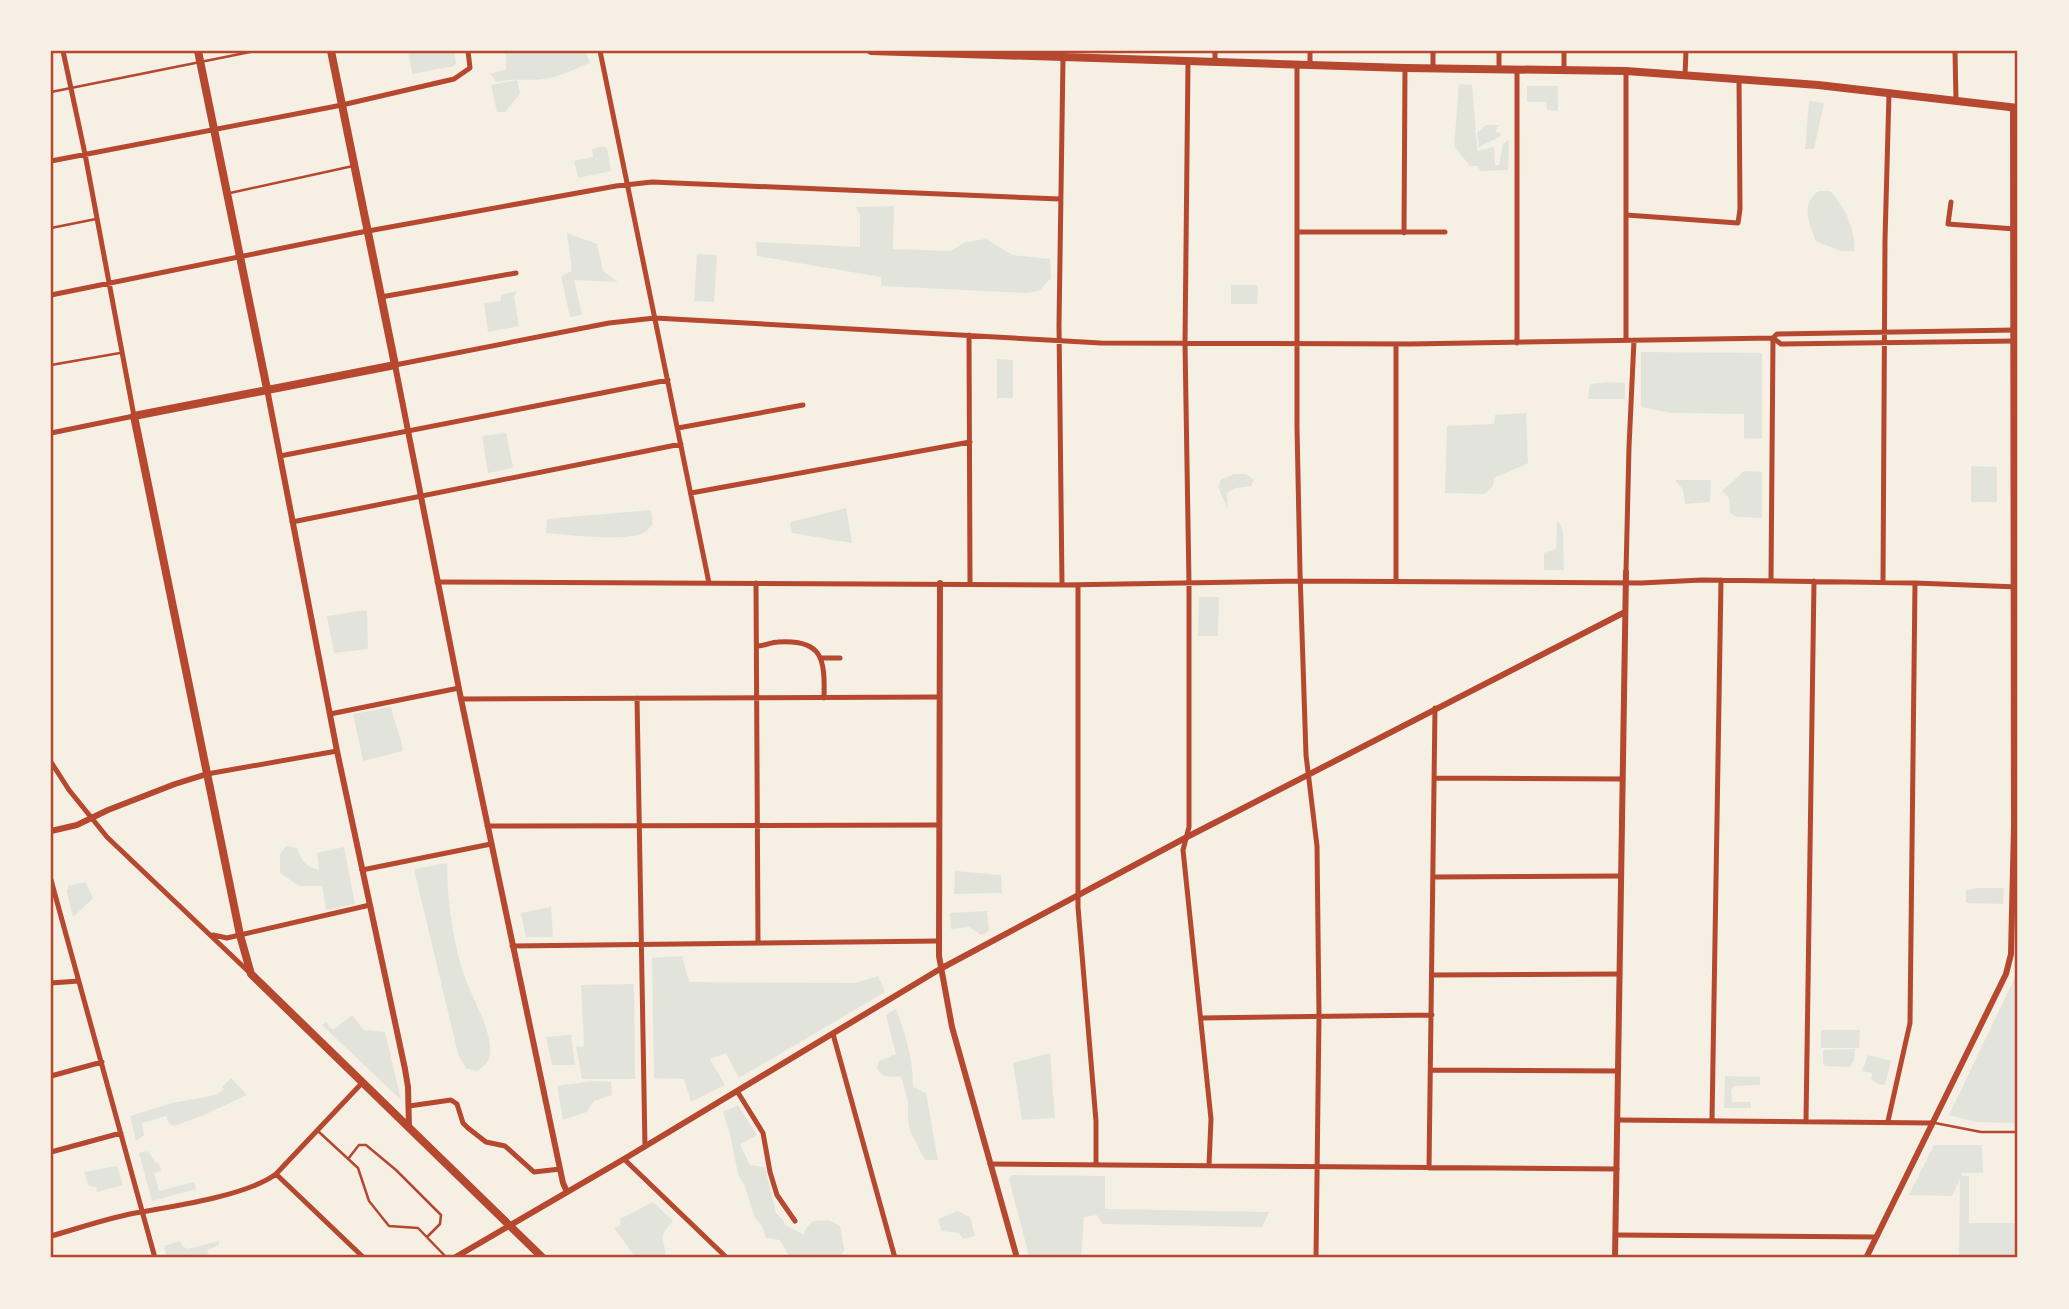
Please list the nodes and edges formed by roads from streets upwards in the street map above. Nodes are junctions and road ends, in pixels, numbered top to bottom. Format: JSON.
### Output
{"nodes":[{"id":1,"x":64,"y":51,"type":"edge"},
{"id":2,"x":198,"y":51,"type":"edge"},
{"id":3,"x":331,"y":51,"type":"edge"},
{"id":4,"x":468,"y":51,"type":"edge"},
{"id":5,"x":600,"y":51,"type":"edge"},
{"id":6,"x":871,"y":51,"type":"edge"},
{"id":7,"x":881,"y":51,"type":"edge"},
{"id":8,"x":1215,"y":51,"type":"edge"},
{"id":9,"x":1310,"y":51,"type":"edge"},
{"id":10,"x":1433,"y":51,"type":"edge"},
{"id":11,"x":1499,"y":51,"type":"edge"},
{"id":12,"x":1564,"y":51,"type":"edge"},
{"id":13,"x":1686,"y":51,"type":"edge"},
{"id":14,"x":1955,"y":51,"type":"edge"},
{"id":15,"x":1035,"y":54,"type":"edge"},
{"id":16,"x":1128,"y":56,"type":"edge"},
{"id":17,"x":1063,"y":58,"type":"junction"},
{"id":18,"x":1188,"y":62,"type":"junction"},
{"id":19,"x":1215,"y":63,"type":"junction"},
{"id":20,"x":1297,"y":65,"type":"junction"},
{"id":21,"x":1310,"y":65,"type":"junction"},
{"id":22,"x":1405,"y":68,"type":"junction"},
{"id":23,"x":1433,"y":68,"type":"junction"},
{"id":24,"x":1499,"y":69,"type":"junction"},
{"id":25,"x":1517,"y":69,"type":"junction"},
{"id":26,"x":1564,"y":70,"type":"junction"},
{"id":27,"x":1626,"y":71,"type":"junction"},
{"id":28,"x":1685,"y":75,"type":"junction"},
{"id":29,"x":1739,"y":79,"type":"junction"},
{"id":30,"x":1889,"y":93,"type":"junction"},
{"id":31,"x":1956,"y":100,"type":"junction"},
{"id":32,"x":342,"y":104,"type":"junction"},
{"id":33,"x":2016,"y":107,"type":"edge"},
{"id":34,"x":215,"y":129,"type":"junction"},
{"id":35,"x":85,"y":155,"type":"junction"},
{"id":36,"x":51,"y":161,"type":"edge"},
{"id":37,"x":628,"y":184,"type":"junction"},
{"id":38,"x":2018,"y":189,"type":"edge"},
{"id":39,"x":2015,"y":196,"type":"junction"},
{"id":40,"x":1060,"y":199,"type":"junction"},
{"id":41,"x":1951,"y":202,"type":"dead end"},
{"id":42,"x":1626,"y":215,"type":"junction"},
{"id":43,"x":2015,"y":229,"type":"junction"},
{"id":44,"x":367,"y":231,"type":"junction"},
{"id":45,"x":1297,"y":232,"type":"junction"},
{"id":46,"x":1445,"y":232,"type":"dead end"},
{"id":47,"x":1404,"y":233,"type":"junction"},
{"id":48,"x":240,"y":256,"type":"junction"},
{"id":49,"x":516,"y":272,"type":"dead end"},
{"id":50,"x":108,"y":283,"type":"junction"},
{"id":51,"x":51,"y":295,"type":"edge"},
{"id":52,"x":381,"y":297,"type":"junction"},
{"id":53,"x":655,"y":318,"type":"junction"},
{"id":54,"x":2015,"y":330,"type":"junction"},
{"id":55,"x":1885,"y":332,"type":"junction"},
{"id":56,"x":969,"y":335,"type":"junction"},
{"id":57,"x":1773,"y":338,"type":"junction"},
{"id":58,"x":1060,"y":340,"type":"junction"},
{"id":59,"x":1626,"y":340,"type":"junction"},
{"id":60,"x":1634,"y":340,"type":"junction"},
{"id":61,"x":2015,"y":341,"type":"junction"},
{"id":62,"x":1297,"y":342,"type":"junction"},
{"id":63,"x":1185,"y":343,"type":"junction"},
{"id":64,"x":1517,"y":343,"type":"junction"},
{"id":65,"x":1885,"y":343,"type":"junction"},
{"id":66,"x":1396,"y":344,"type":"junction"},
{"id":67,"x":395,"y":365,"type":"junction"},
{"id":68,"x":668,"y":380,"type":"junction"},
{"id":69,"x":267,"y":389,"type":"junction"},
{"id":70,"x":803,"y":405,"type":"dead end"},
{"id":71,"x":134,"y":416,"type":"junction"},
{"id":72,"x":678,"y":428,"type":"junction"},
{"id":73,"x":408,"y":432,"type":"junction"},
{"id":74,"x":51,"y":433,"type":"edge"},
{"id":75,"x":970,"y":443,"type":"junction"},
{"id":76,"x":681,"y":444,"type":"junction"},
{"id":77,"x":280,"y":456,"type":"junction"},
{"id":78,"x":691,"y":493,"type":"junction"},
{"id":79,"x":421,"y":497,"type":"junction"},
{"id":80,"x":292,"y":522,"type":"junction"},
{"id":81,"x":1626,"y":572,"type":"joint"},
{"id":82,"x":1721,"y":580,"type":"junction"},
{"id":83,"x":1770,"y":580,"type":"junction"},
{"id":84,"x":1300,"y":581,"type":"junction"},
{"id":85,"x":1396,"y":581,"type":"junction"},
{"id":86,"x":1814,"y":581,"type":"junction"},
{"id":87,"x":437,"y":582,"type":"junction"},
{"id":88,"x":1884,"y":582,"type":"junction"},
{"id":89,"x":709,"y":583,"type":"junction"},
{"id":90,"x":757,"y":583,"type":"junction"},
{"id":91,"x":940,"y":583,"type":"junction"},
{"id":92,"x":970,"y":583,"type":"junction"},
{"id":93,"x":1626,"y":583,"type":"junction"},
{"id":94,"x":1915,"y":583,"type":"junction"},
{"id":95,"x":1189,"y":584,"type":"junction"},
{"id":96,"x":1062,"y":585,"type":"junction"},
{"id":97,"x":1078,"y":585,"type":"junction"},
{"id":98,"x":2016,"y":587,"type":"edge"},
{"id":99,"x":1626,"y":612,"type":"junction"},
{"id":100,"x":757,"y":646,"type":"junction"},
{"id":101,"x":820,"y":658,"type":"junction"},
{"id":102,"x":840,"y":659,"type":"dead end"},
{"id":103,"x":459,"y":688,"type":"junction"},
{"id":104,"x":939,"y":696,"type":"junction"},
{"id":105,"x":637,"y":698,"type":"junction"},
{"id":106,"x":758,"y":698,"type":"junction"},
{"id":107,"x":824,"y":698,"type":"junction"},
{"id":108,"x":461,"y":699,"type":"junction"},
{"id":109,"x":1435,"y":708,"type":"junction"},
{"id":110,"x":2016,"y":713,"type":"edge"},
{"id":111,"x":330,"y":714,"type":"junction"},
{"id":112,"x":337,"y":751,"type":"junction"},
{"id":113,"x":51,"y":762,"type":"edge"},
{"id":114,"x":207,"y":774,"type":"junction"},
{"id":115,"x":1308,"y":774,"type":"junction"},
{"id":116,"x":1435,"y":778,"type":"junction"},
{"id":117,"x":1623,"y":779,"type":"junction"},
{"id":118,"x":90,"y":817,"type":"junction"},
{"id":119,"x":639,"y":825,"type":"junction"},
{"id":120,"x":758,"y":825,"type":"junction"},
{"id":121,"x":939,"y":825,"type":"junction"},
{"id":122,"x":487,"y":826,"type":"junction"},
{"id":123,"x":51,"y":831,"type":"edge"},
{"id":124,"x":2016,"y":831,"type":"edge"},
{"id":125,"x":1187,"y":837,"type":"junction"},
{"id":126,"x":491,"y":844,"type":"junction"},
{"id":127,"x":362,"y":870,"type":"junction"},
{"id":128,"x":1621,"y":876,"type":"junction"},
{"id":129,"x":1434,"y":877,"type":"junction"},
{"id":130,"x":51,"y":880,"type":"edge"},
{"id":131,"x":1078,"y":895,"type":"junction"},
{"id":132,"x":370,"y":905,"type":"junction"},
{"id":133,"x":208,"y":933,"type":"junction"},
{"id":134,"x":240,"y":934,"type":"junction"},
{"id":135,"x":939,"y":941,"type":"junction"},
{"id":136,"x":758,"y":942,"type":"junction"},
{"id":137,"x":2015,"y":942,"type":"edge"},
{"id":138,"x":642,"y":944,"type":"junction"},
{"id":139,"x":512,"y":946,"type":"junction"},
{"id":140,"x":940,"y":969,"type":"junction"},
{"id":141,"x":251,"y":974,"type":"junction"},
{"id":142,"x":1620,"y":974,"type":"junction"},
{"id":143,"x":1433,"y":975,"type":"junction"},
{"id":144,"x":79,"y":981,"type":"junction"},
{"id":145,"x":51,"y":983,"type":"edge"},
{"id":146,"x":1432,"y":1015,"type":"junction"},
{"id":147,"x":1319,"y":1016,"type":"junction"},
{"id":148,"x":1201,"y":1018,"type":"junction"},
{"id":149,"x":833,"y":1034,"type":"junction"},
{"id":150,"x":102,"y":1062,"type":"junction"},
{"id":151,"x":1431,"y":1070,"type":"junction"},
{"id":152,"x":1618,"y":1071,"type":"junction"},
{"id":153,"x":51,"y":1076,"type":"edge"},
{"id":154,"x":362,"y":1083,"type":"junction"},
{"id":155,"x":737,"y":1091,"type":"junction"},
{"id":156,"x":410,"y":1106,"type":"junction"},
{"id":157,"x":1618,"y":1120,"type":"junction"},
{"id":158,"x":1712,"y":1120,"type":"junction"},
{"id":159,"x":1806,"y":1121,"type":"junction"},
{"id":160,"x":1888,"y":1121,"type":"junction"},
{"id":161,"x":1932,"y":1122,"type":"junction"},
{"id":162,"x":409,"y":1128,"type":"junction"},
{"id":163,"x":121,"y":1133,"type":"junction"},
{"id":164,"x":645,"y":1147,"type":"junction"},
{"id":165,"x":51,"y":1152,"type":"edge"},
{"id":166,"x":624,"y":1160,"type":"junction"},
{"id":167,"x":990,"y":1164,"type":"junction"},
{"id":168,"x":1096,"y":1164,"type":"junction"},
{"id":169,"x":1209,"y":1165,"type":"junction"},
{"id":170,"x":1317,"y":1165,"type":"junction"},
{"id":171,"x":1429,"y":1168,"type":"junction"},
{"id":172,"x":560,"y":1169,"type":"junction"},
{"id":173,"x":1617,"y":1169,"type":"junction"},
{"id":174,"x":276,"y":1174,"type":"junction"},
{"id":175,"x":567,"y":1192,"type":"junction"},
{"id":176,"x":142,"y":1212,"type":"junction"},
{"id":177,"x":795,"y":1221,"type":"dead end"},
{"id":178,"x":509,"y":1225,"type":"junction"},
{"id":179,"x":1616,"y":1235,"type":"junction"},
{"id":180,"x":51,"y":1236,"type":"edge"},
{"id":181,"x":1877,"y":1237,"type":"junction"},
{"id":182,"x":155,"y":1258,"type":"edge"},
{"id":183,"x":364,"y":1258,"type":"edge"},
{"id":184,"x":454,"y":1258,"type":"edge"},
{"id":185,"x":543,"y":1258,"type":"edge"},
{"id":186,"x":727,"y":1258,"type":"edge"},
{"id":187,"x":895,"y":1258,"type":"edge"},
{"id":188,"x":1017,"y":1258,"type":"edge"},
{"id":189,"x":1316,"y":1258,"type":"edge"},
{"id":190,"x":1615,"y":1258,"type":"edge"},
{"id":191,"x":1866,"y":1258,"type":"edge"}],
"edges":[{"from":1,"to":35,"type":"street"},
{"from":2,"to":34,"type":"main road"},
{"from":3,"to":32,"type":"main road"},
{"from":4,"to":32,"type":"street"},
{"from":5,"to":37,"type":"street"},
{"from":6,"to":7,"type":"main road"},
{"from":7,"to":15,"type":"main road"},
{"from":8,"to":19,"type":"street"},
{"from":9,"to":21,"type":"street"},
{"from":10,"to":23,"type":"street"},
{"from":11,"to":24,"type":"street"},
{"from":12,"to":26,"type":"street"},
{"from":13,"to":28,"type":"street"},
{"from":14,"to":31,"type":"street"},
{"from":15,"to":17,"type":"main road"},
{"from":16,"to":17,"type":"main road"},
{"from":16,"to":18,"type":"main road"},
{"from":17,"to":40,"type":"street"},
{"from":18,"to":19,"type":"main road"},
{"from":18,"to":63,"type":"street"},
{"from":19,"to":20,"type":"main road"},
{"from":20,"to":21,"type":"main road"},
{"from":20,"to":45,"type":"street"},
{"from":21,"to":22,"type":"main road"},
{"from":22,"to":23,"type":"main road"},
{"from":22,"to":47,"type":"street"},
{"from":23,"to":24,"type":"main road"},
{"from":24,"to":25,"type":"main road"},
{"from":25,"to":26,"type":"main road"},
{"from":25,"to":64,"type":"street"},
{"from":26,"to":27,"type":"main road"},
{"from":27,"to":28,"type":"main road"},
{"from":27,"to":42,"type":"street"},
{"from":28,"to":29,"type":"main road"},
{"from":29,"to":30,"type":"main road"},
{"from":29,"to":42,"type":"street"},
{"from":30,"to":31,"type":"main road"},
{"from":30,"to":55,"type":"street"},
{"from":31,"to":33,"type":"main road"},
{"from":32,"to":34,"type":"street"},
{"from":32,"to":44,"type":"main road"},
{"from":33,"to":39,"type":"street"},
{"from":34,"to":35,"type":"street"},
{"from":34,"to":48,"type":"main road"},
{"from":35,"to":36,"type":"street"},
{"from":35,"to":50,"type":"street"},
{"from":37,"to":40,"type":"street"},
{"from":37,"to":44,"type":"street"},
{"from":37,"to":53,"type":"street"},
{"from":38,"to":39,"type":"street"},
{"from":39,"to":43,"type":"street"},
{"from":40,"to":58,"type":"street"},
{"from":41,"to":43,"type":"street"},
{"from":42,"to":59,"type":"street"},
{"from":43,"to":54,"type":"street"},
{"from":44,"to":48,"type":"street"},
{"from":44,"to":52,"type":"main road"},
{"from":45,"to":47,"type":"street"},
{"from":45,"to":62,"type":"street"},
{"from":46,"to":47,"type":"street"},
{"from":48,"to":50,"type":"street"},
{"from":48,"to":69,"type":"main road"},
{"from":49,"to":52,"type":"street"},
{"from":50,"to":51,"type":"street"},
{"from":50,"to":71,"type":"street"},
{"from":52,"to":67,"type":"main road"},
{"from":53,"to":56,"type":"street"},
{"from":53,"to":67,"type":"street"},
{"from":53,"to":68,"type":"street"},
{"from":54,"to":55,"type":"street"},
{"from":54,"to":61,"type":"street"},
{"from":55,"to":57,"type":"street"},
{"from":55,"to":65,"type":"street"},
{"from":56,"to":58,"type":"street"},
{"from":56,"to":75,"type":"street"},
{"from":57,"to":60,"type":"street"},
{"from":57,"to":65,"type":"street"},
{"from":57,"to":83,"type":"street"},
{"from":58,"to":63,"type":"street"},
{"from":58,"to":96,"type":"street"},
{"from":59,"to":60,"type":"street"},
{"from":59,"to":64,"type":"street"},
{"from":60,"to":81,"type":"street"},
{"from":61,"to":65,"type":"street"},
{"from":61,"to":98,"type":"street"},
{"from":62,"to":63,"type":"street"},
{"from":62,"to":66,"type":"street"},
{"from":62,"to":84,"type":"street"},
{"from":63,"to":95,"type":"street"},
{"from":64,"to":66,"type":"street"},
{"from":65,"to":88,"type":"street"},
{"from":66,"to":85,"type":"street"},
{"from":67,"to":69,"type":"main road"},
{"from":67,"to":73,"type":"street"},
{"from":68,"to":72,"type":"street"},
{"from":68,"to":73,"type":"street"},
{"from":69,"to":71,"type":"main road"},
{"from":69,"to":77,"type":"street"},
{"from":70,"to":72,"type":"street"},
{"from":71,"to":74,"type":"street"},
{"from":71,"to":114,"type":"main road"},
{"from":72,"to":76,"type":"street"},
{"from":73,"to":77,"type":"street"},
{"from":73,"to":79,"type":"street"},
{"from":75,"to":78,"type":"street"},
{"from":75,"to":92,"type":"street"},
{"from":76,"to":78,"type":"street"},
{"from":76,"to":79,"type":"street"},
{"from":77,"to":80,"type":"street"},
{"from":78,"to":89,"type":"street"},
{"from":79,"to":80,"type":"street"},
{"from":79,"to":87,"type":"street"},
{"from":80,"to":111,"type":"street"},
{"from":81,"to":93,"type":"street"},
{"from":82,"to":83,"type":"street"},
{"from":82,"to":93,"type":"street"},
{"from":82,"to":158,"type":"street"},
{"from":83,"to":86,"type":"street"},
{"from":84,"to":85,"type":"street"},
{"from":84,"to":95,"type":"street"},
{"from":84,"to":115,"type":"street"},
{"from":85,"to":93,"type":"street"},
{"from":86,"to":88,"type":"street"},
{"from":86,"to":159,"type":"street"},
{"from":87,"to":89,"type":"street"},
{"from":87,"to":103,"type":"street"},
{"from":88,"to":94,"type":"street"},
{"from":89,"to":90,"type":"street"},
{"from":90,"to":91,"type":"street"},
{"from":90,"to":100,"type":"street"},
{"from":91,"to":92,"type":"street"},
{"from":91,"to":104,"type":"street"},
{"from":92,"to":96,"type":"street"},
{"from":93,"to":99,"type":"street"},
{"from":94,"to":98,"type":"street"},
{"from":94,"to":160,"type":"street"},
{"from":95,"to":97,"type":"street"},
{"from":95,"to":125,"type":"street"},
{"from":96,"to":97,"type":"street"},
{"from":97,"to":131,"type":"street"},
{"from":98,"to":110,"type":"street"},
{"from":99,"to":109,"type":"street"},
{"from":99,"to":117,"type":"street"},
{"from":100,"to":101,"type":"street"},
{"from":100,"to":106,"type":"street"},
{"from":101,"to":102,"type":"street"},
{"from":101,"to":107,"type":"street"},
{"from":103,"to":108,"type":"street"},
{"from":103,"to":111,"type":"street"},
{"from":104,"to":107,"type":"street"},
{"from":104,"to":121,"type":"street"},
{"from":105,"to":106,"type":"street"},
{"from":105,"to":108,"type":"street"},
{"from":105,"to":119,"type":"street"},
{"from":106,"to":107,"type":"street"},
{"from":106,"to":120,"type":"street"},
{"from":108,"to":122,"type":"street"},
{"from":109,"to":115,"type":"street"},
{"from":109,"to":116,"type":"street"},
{"from":110,"to":124,"type":"street"},
{"from":111,"to":112,"type":"street"},
{"from":112,"to":114,"type":"street"},
{"from":112,"to":127,"type":"street"},
{"from":113,"to":118,"type":"street"},
{"from":114,"to":118,"type":"street"},
{"from":114,"to":134,"type":"main road"},
{"from":115,"to":125,"type":"street"},
{"from":115,"to":147,"type":"street"},
{"from":116,"to":117,"type":"street"},
{"from":116,"to":129,"type":"street"},
{"from":117,"to":128,"type":"street"},
{"from":118,"to":123,"type":"street"},
{"from":118,"to":133,"type":"street"},
{"from":119,"to":120,"type":"street"},
{"from":119,"to":122,"type":"street"},
{"from":119,"to":138,"type":"street"},
{"from":120,"to":121,"type":"street"},
{"from":120,"to":136,"type":"street"},
{"from":121,"to":135,"type":"street"},
{"from":122,"to":126,"type":"street"},
{"from":124,"to":137,"type":"street"},
{"from":125,"to":131,"type":"street"},
{"from":125,"to":148,"type":"street"},
{"from":126,"to":127,"type":"street"},
{"from":126,"to":139,"type":"street"},
{"from":127,"to":132,"type":"street"},
{"from":128,"to":129,"type":"street"},
{"from":128,"to":142,"type":"street"},
{"from":129,"to":143,"type":"street"},
{"from":130,"to":144,"type":"street"},
{"from":131,"to":140,"type":"street"},
{"from":131,"to":168,"type":"street"},
{"from":132,"to":134,"type":"street"},
{"from":132,"to":156,"type":"street"},
{"from":133,"to":134,"type":"street"},
{"from":133,"to":141,"type":"street"},
{"from":134,"to":141,"type":"main road"},
{"from":135,"to":136,"type":"street"},
{"from":135,"to":140,"type":"street"},
{"from":136,"to":138,"type":"street"},
{"from":137,"to":161,"type":"street"},
{"from":138,"to":139,"type":"street"},
{"from":138,"to":164,"type":"street"},
{"from":139,"to":172,"type":"street"},
{"from":140,"to":149,"type":"street"},
{"from":140,"to":167,"type":"street"},
{"from":141,"to":154,"type":"main road"},
{"from":142,"to":143,"type":"street"},
{"from":142,"to":152,"type":"street"},
{"from":143,"to":146,"type":"street"},
{"from":144,"to":145,"type":"street"},
{"from":144,"to":150,"type":"street"},
{"from":146,"to":147,"type":"street"},
{"from":146,"to":151,"type":"street"},
{"from":147,"to":148,"type":"street"},
{"from":147,"to":170,"type":"street"},
{"from":148,"to":169,"type":"street"},
{"from":149,"to":155,"type":"street"},
{"from":149,"to":187,"type":"street"},
{"from":150,"to":153,"type":"street"},
{"from":150,"to":163,"type":"street"},
{"from":151,"to":152,"type":"street"},
{"from":151,"to":171,"type":"street"},
{"from":152,"to":157,"type":"street"},
{"from":154,"to":162,"type":"main road"},
{"from":154,"to":174,"type":"street"},
{"from":155,"to":164,"type":"street"},
{"from":155,"to":177,"type":"street"},
{"from":156,"to":162,"type":"street"},
{"from":156,"to":172,"type":"street"},
{"from":157,"to":158,"type":"street"},
{"from":157,"to":173,"type":"street"},
{"from":158,"to":159,"type":"street"},
{"from":159,"to":160,"type":"street"},
{"from":160,"to":161,"type":"street"},
{"from":161,"to":181,"type":"street"},
{"from":162,"to":178,"type":"main road"},
{"from":163,"to":165,"type":"street"},
{"from":163,"to":176,"type":"street"},
{"from":164,"to":166,"type":"street"},
{"from":166,"to":175,"type":"street"},
{"from":166,"to":186,"type":"street"},
{"from":167,"to":168,"type":"street"},
{"from":167,"to":188,"type":"street"},
{"from":168,"to":169,"type":"street"},
{"from":169,"to":170,"type":"street"},
{"from":170,"to":171,"type":"street"},
{"from":170,"to":189,"type":"street"},
{"from":171,"to":173,"type":"street"},
{"from":172,"to":175,"type":"street"},
{"from":173,"to":179,"type":"street"},
{"from":174,"to":176,"type":"street"},
{"from":174,"to":183,"type":"street"},
{"from":175,"to":178,"type":"street"},
{"from":176,"to":180,"type":"street"},
{"from":176,"to":182,"type":"street"},
{"from":178,"to":184,"type":"street"},
{"from":178,"to":185,"type":"main road"},
{"from":179,"to":181,"type":"street"},
{"from":179,"to":190,"type":"street"},
{"from":181,"to":191,"type":"street"}]}
